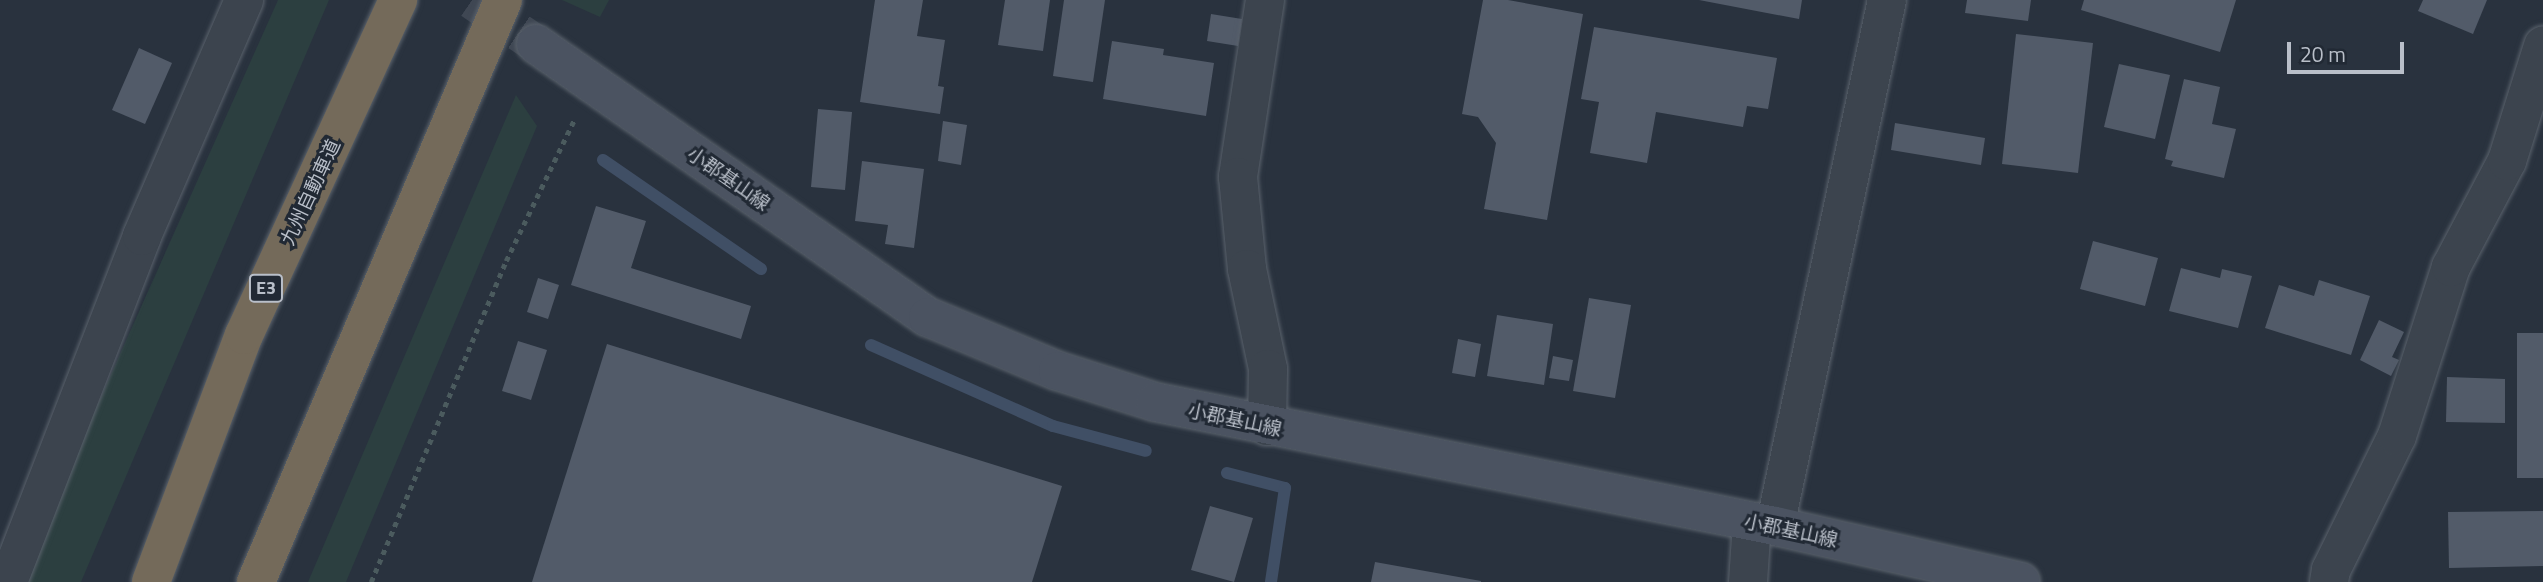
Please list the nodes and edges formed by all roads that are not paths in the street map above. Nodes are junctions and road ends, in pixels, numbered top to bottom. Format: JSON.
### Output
{"nodes":[{"id":1,"x":244,"y":0,"type":"edge"},
{"id":2,"x":398,"y":0,"type":"edge"},
{"id":3,"x":503,"y":0,"type":"edge"},
{"id":4,"x":1265,"y":0,"type":"edge"},
{"id":5,"x":1887,"y":0,"type":"edge"},
{"id":6,"x":536,"y":44,"type":"tunnel mouth"},
{"id":7,"x":2543,"y":46,"type":"edge"},
{"id":8,"x":1267,"y":426,"type":"junction"},
{"id":9,"x":1763,"y":524,"type":"junction"},
{"id":10,"x":8,"y":582,"type":"edge"},
{"id":11,"x":151,"y":582,"type":"edge"},
{"id":12,"x":256,"y":582,"type":"edge"},
{"id":13,"x":1748,"y":582,"type":"edge"},
{"id":14,"x":2021,"y":582,"type":"edge"},
{"id":15,"x":2329,"y":582,"type":"edge"}],
"edges":[{"from":1,"to":10,"type":"street"},
{"from":2,"to":11,"type":"highway","name":"九州自動車道","number":"E3"},
{"from":3,"to":12,"type":"highway"},
{"from":4,"to":8,"type":"street"},
{"from":5,"to":9,"type":"street"},
{"from":6,"to":8,"type":"main road","name":"小郡基山線"},
{"from":7,"to":15,"type":"street"},
{"from":8,"to":9,"type":"main road","name":"小郡基山線"},
{"from":9,"to":13,"type":"street"},
{"from":9,"to":14,"type":"main road","name":"小郡基山線"}]}
